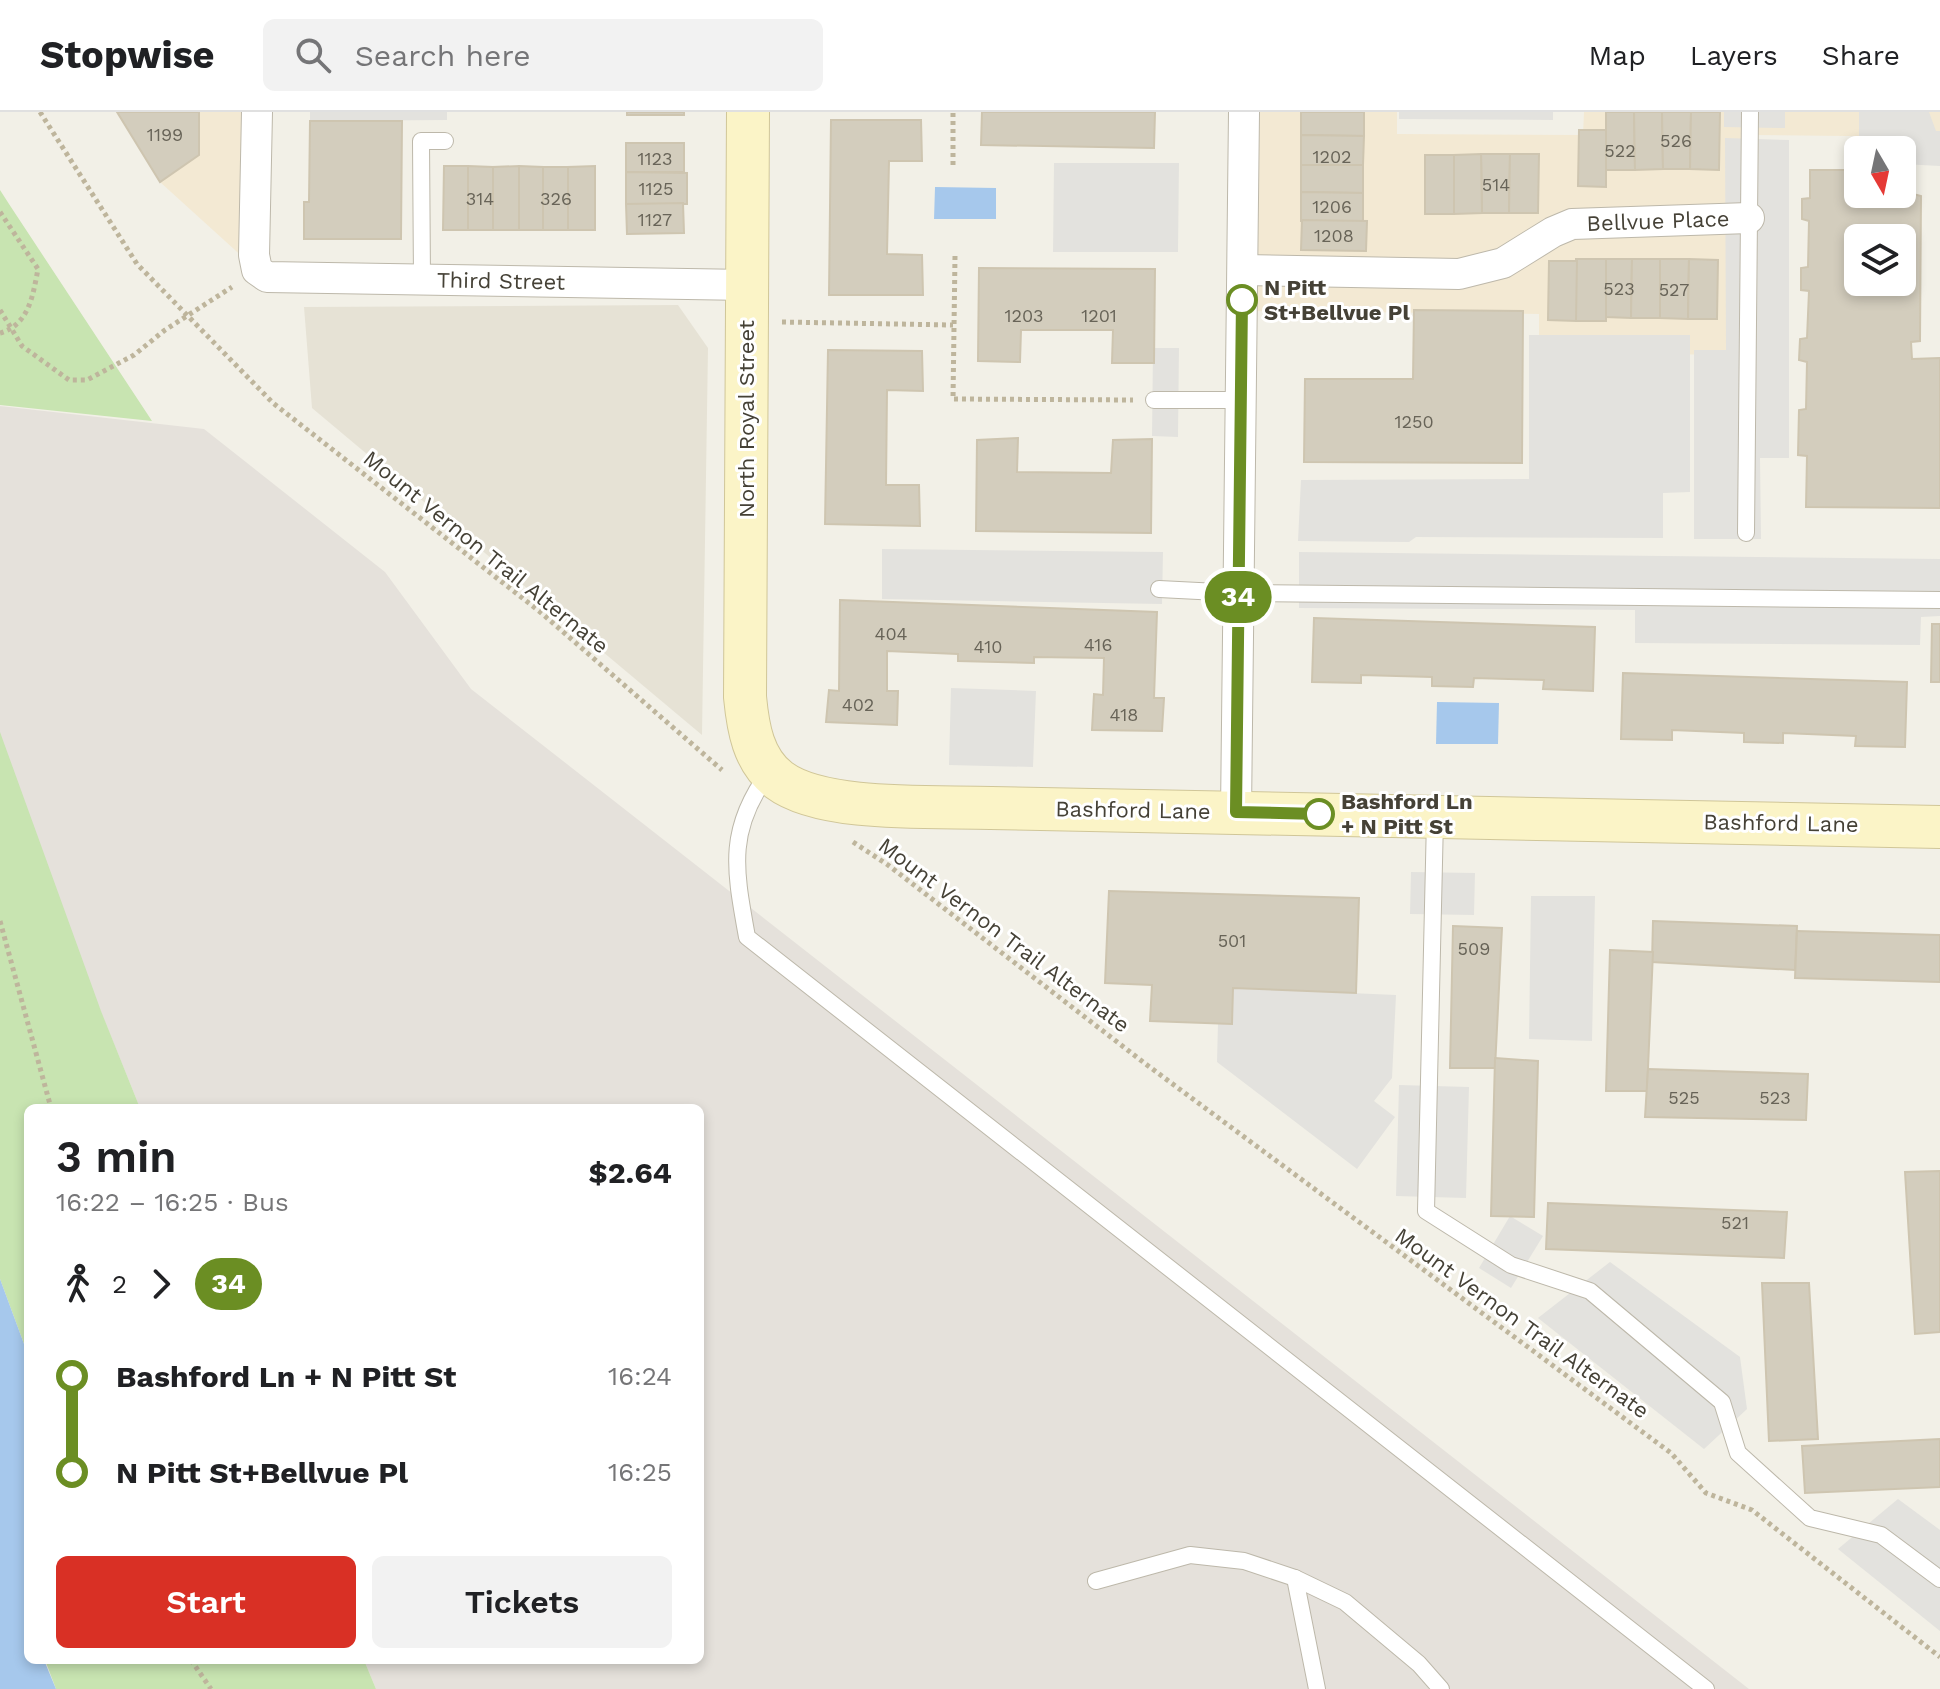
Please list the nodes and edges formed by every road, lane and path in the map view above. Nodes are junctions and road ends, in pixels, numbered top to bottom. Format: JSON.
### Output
{"nodes":[{"id":1,"x":40,"y":112,"type":"edge"},
{"id":2,"x":257,"y":112,"type":"edge"},
{"id":3,"x":748,"y":112,"type":"edge"},
{"id":4,"x":953,"y":112,"type":"edge"},
{"id":5,"x":1244,"y":112,"type":"edge"},
{"id":6,"x":1750,"y":112,"type":"edge"},
{"id":7,"x":445,"y":141,"type":"dead end"},
{"id":8,"x":953,"y":165,"type":"dead end"},
{"id":9,"x":0,"y":212,"type":"edge"},
{"id":10,"x":1749,"y":218,"type":"junction"},
{"id":11,"x":955,"y":256,"type":"dead end"},
{"id":12,"x":257,"y":270,"type":"junction"},
{"id":13,"x":1243,"y":270,"type":"junction"},
{"id":14,"x":422,"y":280,"type":"junction"},
{"id":15,"x":747,"y":303,"type":"junction"},
{"id":16,"x":0,"y":310,"type":"edge"},
{"id":17,"x":188,"y":315,"type":"junction"},
{"id":18,"x":953,"y":325,"type":"junction"},
{"id":19,"x":13,"y":329,"type":"junction"},
{"id":20,"x":0,"y":333,"type":"edge"},
{"id":21,"x":1154,"y":400,"type":"joint"},
{"id":22,"x":1241,"y":400,"type":"junction"},
{"id":23,"x":1746,"y":533,"type":"dead end"},
{"id":24,"x":1159,"y":589,"type":"dead end"},
{"id":25,"x":1238,"y":593,"type":"junction"},
{"id":26,"x":1940,"y":600,"type":"edge"},
{"id":27,"x":748,"y":725,"type":"joint"},
{"id":28,"x":762,"y":782,"type":"junction"},
{"id":29,"x":1236,"y":812,"type":"junction"},
{"id":30,"x":1435,"y":816,"type":"junction"},
{"id":31,"x":1940,"y":827,"type":"edge"},
{"id":32,"x":845,"y":838,"type":"dead end"},
{"id":33,"x":0,"y":921,"type":"edge"},
{"id":34,"x":50,"y":1104,"type":"edge"},
{"id":35,"x":1295,"y":1578,"type":"junction"},
{"id":36,"x":1940,"y":1579,"type":"edge"},
{"id":37,"x":1096,"y":1581,"type":"dead end"},
{"id":38,"x":1940,"y":1657,"type":"edge"},
{"id":39,"x":194,"y":1664,"type":"edge"},
{"id":40,"x":211,"y":1689,"type":"edge"},
{"id":41,"x":1317,"y":1689,"type":"edge"},
{"id":42,"x":1441,"y":1689,"type":"edge"},
{"id":43,"x":1706,"y":1689,"type":"edge"}],
"edges":[{"from":1,"to":17,"type":"path","name":"Mount Vernon Trail Alternate"},
{"from":2,"to":12,"type":"street"},
{"from":3,"to":15,"type":"street","name":"North Royal Street"},
{"from":4,"to":8,"type":"path"},
{"from":5,"to":13,"type":"street"},
{"from":6,"to":10,"type":"lane"},
{"from":7,"to":14,"type":"lane"},
{"from":9,"to":19,"type":"path"},
{"from":10,"to":13,"type":"street","name":"Bellvue Place"},
{"from":10,"to":23,"type":"lane"},
{"from":11,"to":18,"type":"path"},
{"from":12,"to":14,"type":"street","name":"Third Street"},
{"from":12,"to":17,"type":"path"},
{"from":13,"to":22,"type":"street"},
{"from":14,"to":15,"type":"street","name":"Third Street"},
{"from":15,"to":18,"type":"path"},
{"from":15,"to":27,"type":"street","name":"North Royal Street"},
{"from":16,"to":19,"type":"path"},
{"from":17,"to":19,"type":"path"},
{"from":17,"to":28,"type":"path","name":"Mount Vernon Trail Alternate"},
{"from":18,"to":21,"type":"path"},
{"from":19,"to":20,"type":"path"},
{"from":21,"to":22,"type":"lane"},
{"from":22,"to":25,"type":"street"},
{"from":24,"to":25,"type":"lane"},
{"from":25,"to":26,"type":"lane"},
{"from":25,"to":29,"type":"street"},
{"from":27,"to":28,"type":"street","name":"Bashford Lane"},
{"from":28,"to":29,"type":"street","name":"Bashford Lane"},
{"from":28,"to":43,"type":"lane"},
{"from":29,"to":30,"type":"street","name":"Bashford Lane"},
{"from":30,"to":31,"type":"street","name":"Bashford Lane"},
{"from":30,"to":36,"type":"lane"},
{"from":32,"to":38,"type":"path","name":"Mount Vernon Trail Alternate"},
{"from":33,"to":34,"type":"path"},
{"from":35,"to":37,"type":"lane"},
{"from":35,"to":41,"type":"lane"},
{"from":35,"to":42,"type":"lane"},
{"from":39,"to":40,"type":"path"}]}
